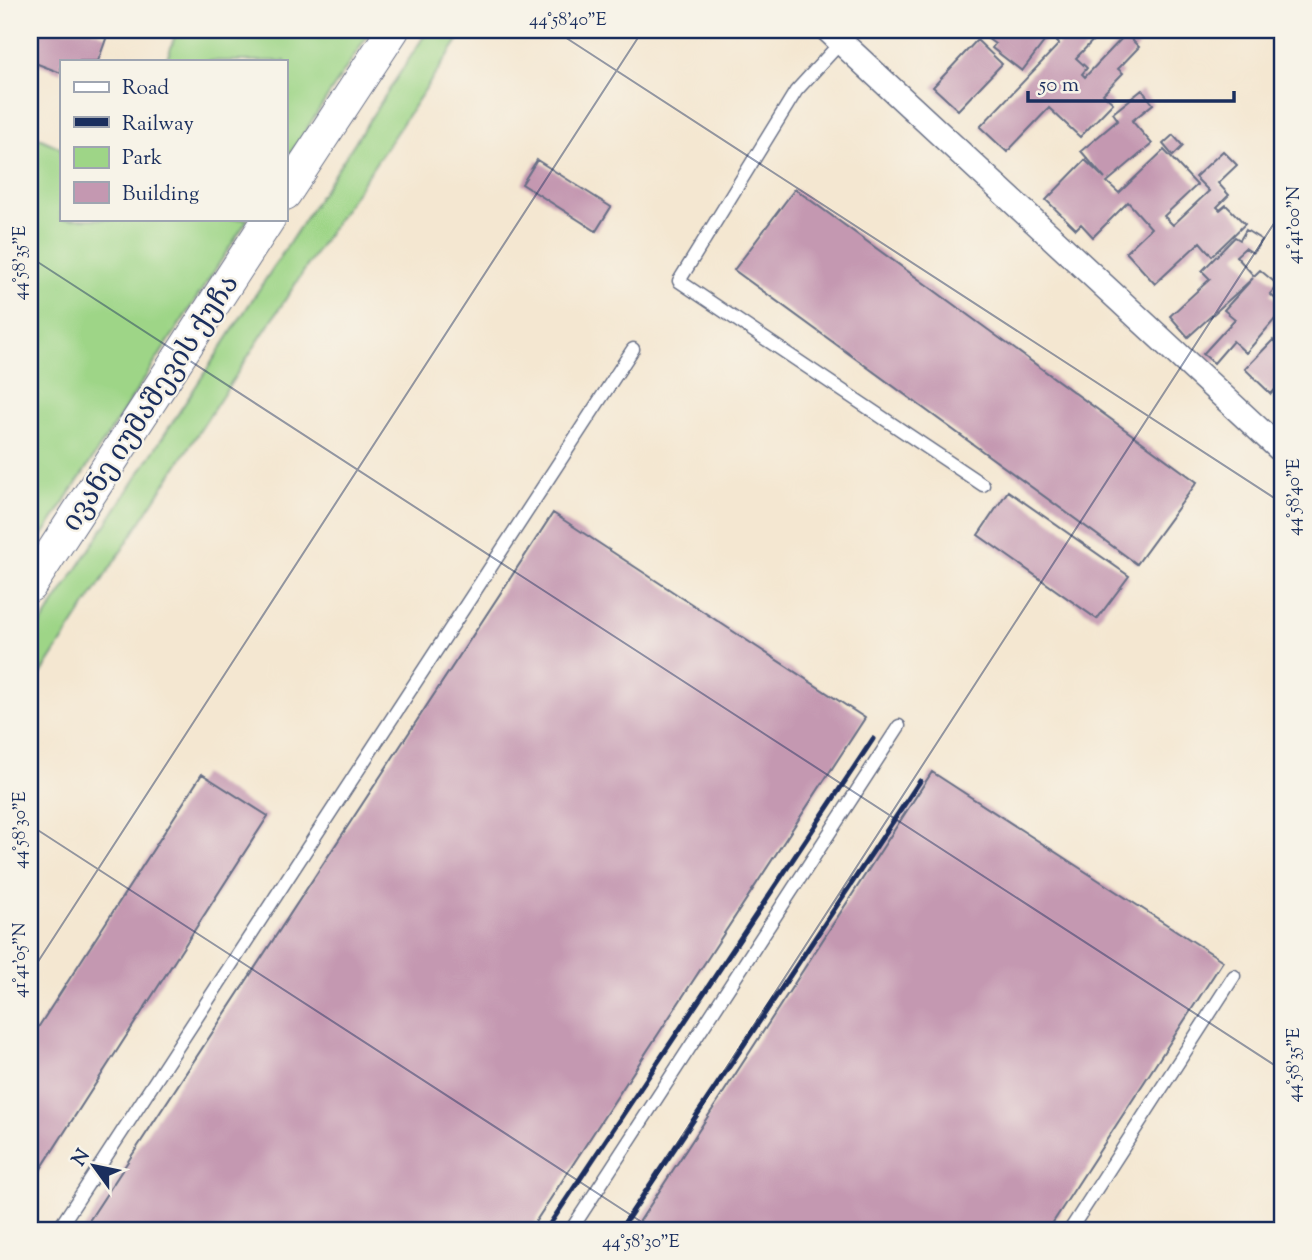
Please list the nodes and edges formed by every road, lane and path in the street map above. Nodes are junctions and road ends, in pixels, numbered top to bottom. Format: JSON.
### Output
{"nodes":[{"id":1,"x":393,"y":30,"type":"edge"},
{"id":2,"x":834,"y":36,"type":"edge"},
{"id":3,"x":287,"y":191,"type":"edge"},
{"id":4,"x":268,"y":220,"type":"edge"},
{"id":5,"x":633,"y":349,"type":"dead end"},
{"id":6,"x":1282,"y":451,"type":"edge"},
{"id":7,"x":983,"y":485,"type":"dead end"},
{"id":8,"x":30,"y":586,"type":"edge"},
{"id":9,"x":899,"y":726,"type":"dead end"},
{"id":10,"x":1234,"y":975,"type":"dead end"},
{"id":11,"x":58,"y":1230,"type":"edge"},
{"id":12,"x":571,"y":1230,"type":"edge"},
{"id":13,"x":1070,"y":1230,"type":"edge"}],
"edges":[{"from":1,"to":3,"type":"street"},
{"from":2,"to":6,"type":"street"},
{"from":2,"to":7,"type":"lane"},
{"from":4,"to":8,"type":"street","name":"ივანე იუმაშევის ქუჩა"},
{"from":5,"to":11,"type":"lane"},
{"from":9,"to":12,"type":"lane"},
{"from":10,"to":13,"type":"lane"}]}
